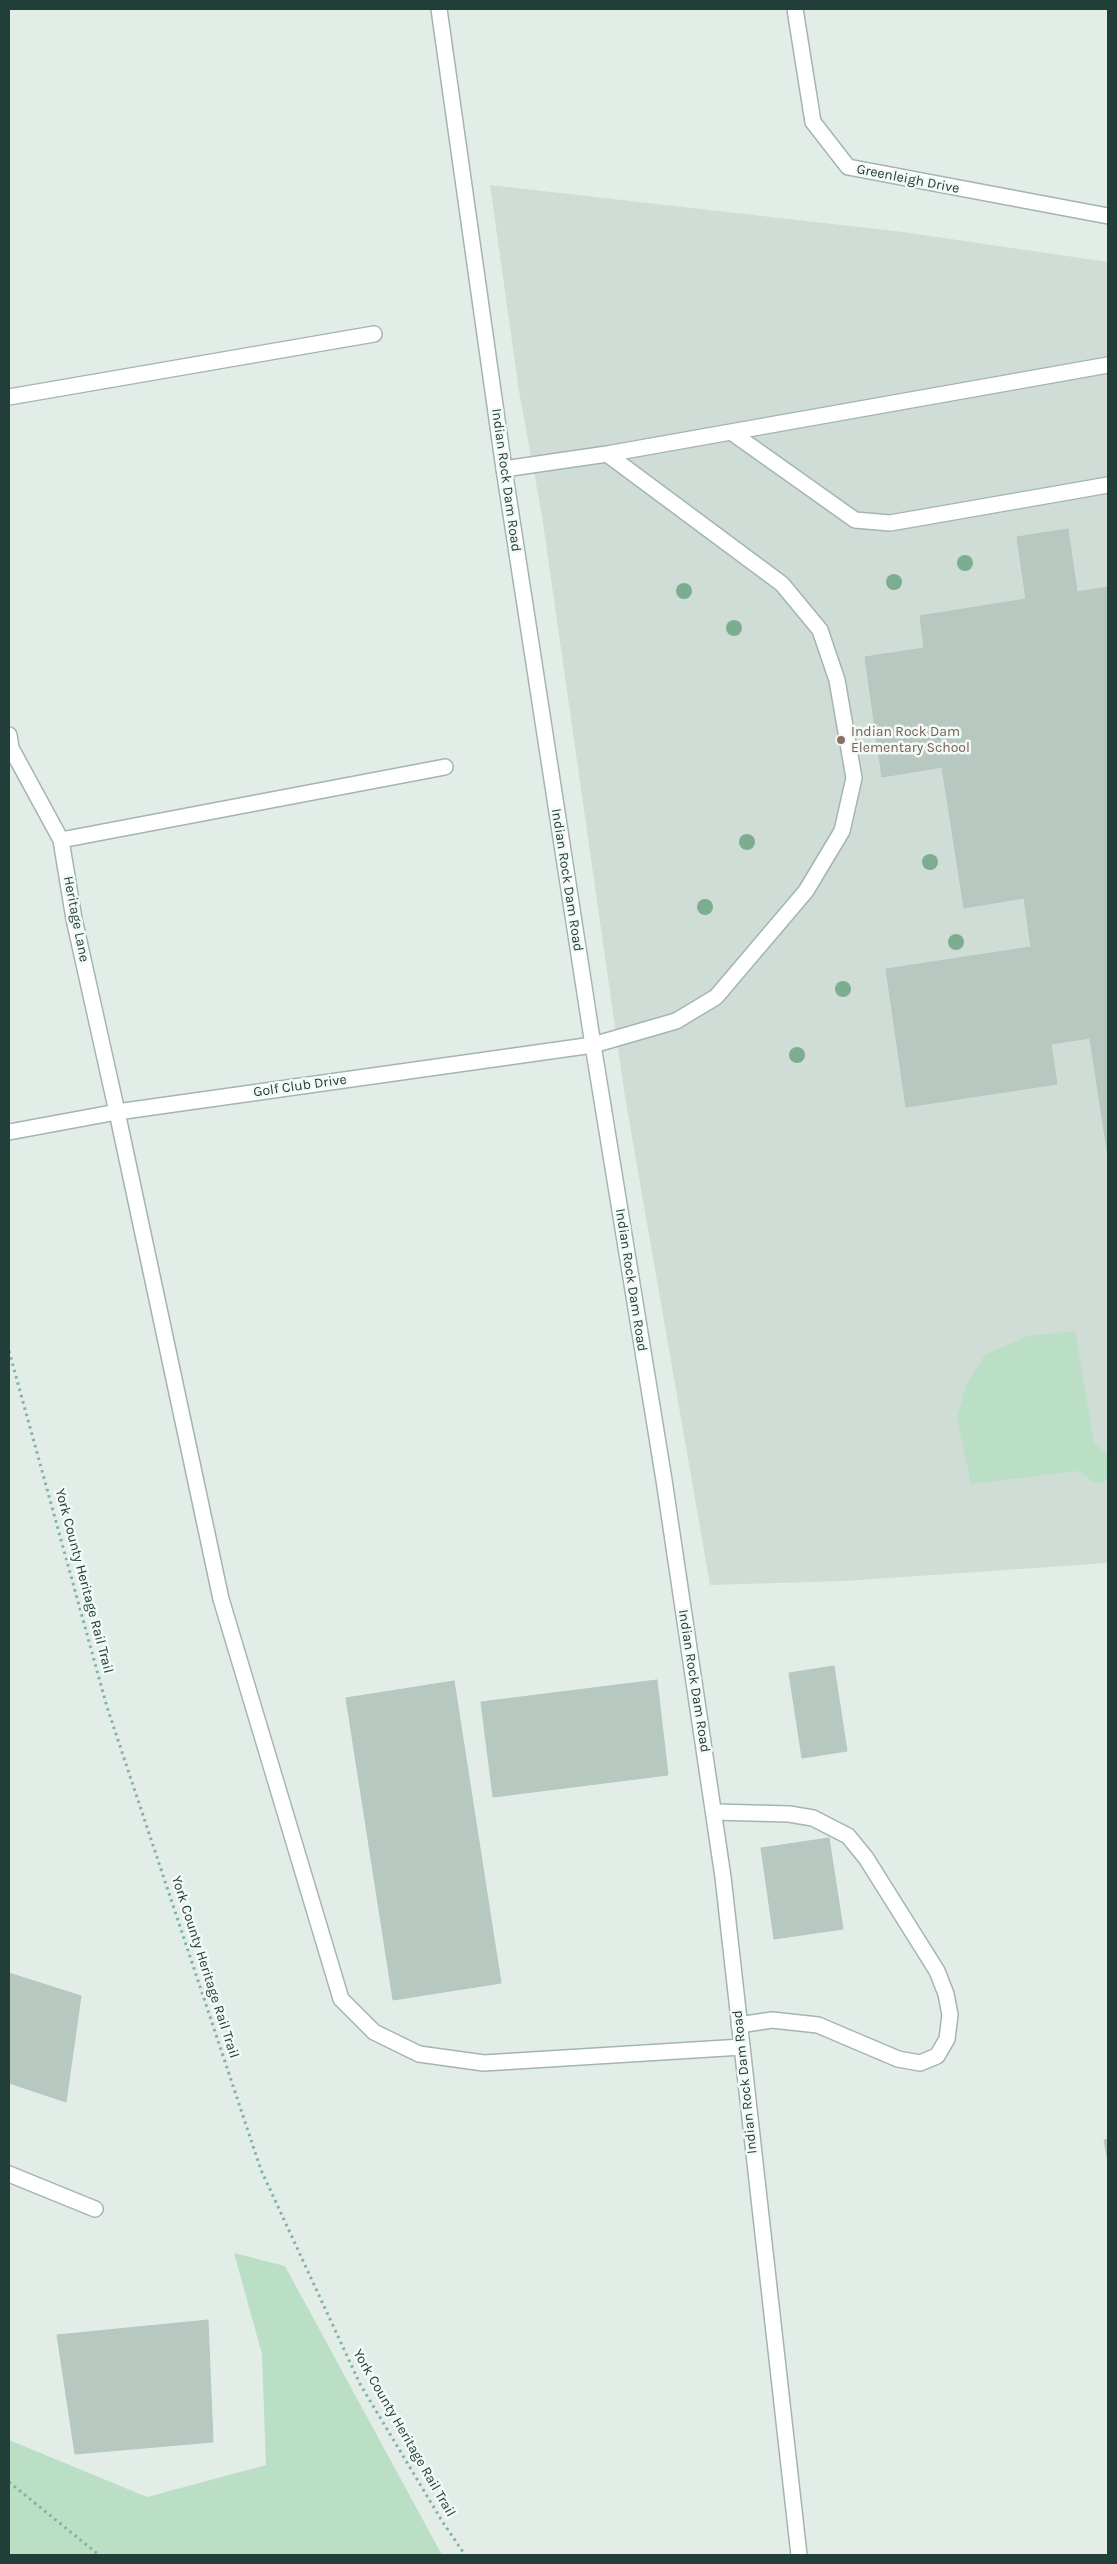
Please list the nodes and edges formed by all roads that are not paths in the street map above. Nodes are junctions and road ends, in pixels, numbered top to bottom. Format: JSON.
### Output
{"nodes":[{"id":1,"x":439,"y":9,"type":"edge"},
{"id":2,"x":795,"y":9,"type":"edge"},
{"id":3,"x":1108,"y":216,"type":"edge"},
{"id":4,"x":374,"y":334,"type":"dead end"},
{"id":5,"x":1108,"y":365,"type":"edge"},
{"id":6,"x":9,"y":397,"type":"edge"},
{"id":7,"x":731,"y":432,"type":"junction"},
{"id":8,"x":608,"y":454,"type":"junction"},
{"id":9,"x":504,"y":469,"type":"junction"},
{"id":10,"x":1108,"y":485,"type":"edge"},
{"id":11,"x":9,"y":735,"type":"edge"},
{"id":12,"x":445,"y":767,"type":"dead end"},
{"id":13,"x":61,"y":840,"type":"junction"},
{"id":14,"x":593,"y":1045,"type":"junction"},
{"id":15,"x":117,"y":1112,"type":"junction"},
{"id":16,"x":9,"y":1132,"type":"edge"},
{"id":17,"x":714,"y":1812,"type":"junction"},
{"id":18,"x":739,"y":2025,"type":"junction"},
{"id":19,"x":742,"y":2047,"type":"junction"},
{"id":20,"x":9,"y":2174,"type":"edge"},
{"id":21,"x":95,"y":2210,"type":"dead end"},
{"id":22,"x":799,"y":2555,"type":"edge"}],
"edges":[{"from":1,"to":9,"type":"street","name":"Indian Rock Dam Road"},
{"from":2,"to":3,"type":"street","name":"Greenleigh Drive"},
{"from":4,"to":6,"type":"street"},
{"from":5,"to":7,"type":"street"},
{"from":7,"to":8,"type":"street"},
{"from":7,"to":10,"type":"street"},
{"from":8,"to":9,"type":"street"},
{"from":8,"to":14,"type":"street","name":"Golf Club Drive"},
{"from":9,"to":14,"type":"street","name":"Indian Rock Dam Road"},
{"from":11,"to":13,"type":"street","name":"Heritage Lane"},
{"from":12,"to":13,"type":"street"},
{"from":13,"to":15,"type":"street","name":"Heritage Lane"},
{"from":14,"to":15,"type":"street","name":"Golf Club Drive"},
{"from":14,"to":17,"type":"street","name":"Indian Rock Dam Road"},
{"from":15,"to":16,"type":"street","name":"Golf Club Drive"},
{"from":15,"to":19,"type":"street","name":"Heritage Lane"},
{"from":17,"to":18,"type":"street","name":"Indian Rock Dam Road"},
{"from":17,"to":18,"type":"street"},
{"from":18,"to":19,"type":"street","name":"Indian Rock Dam Road"},
{"from":19,"to":22,"type":"street","name":"Indian Rock Dam Road"},
{"from":20,"to":21,"type":"street"}]}
